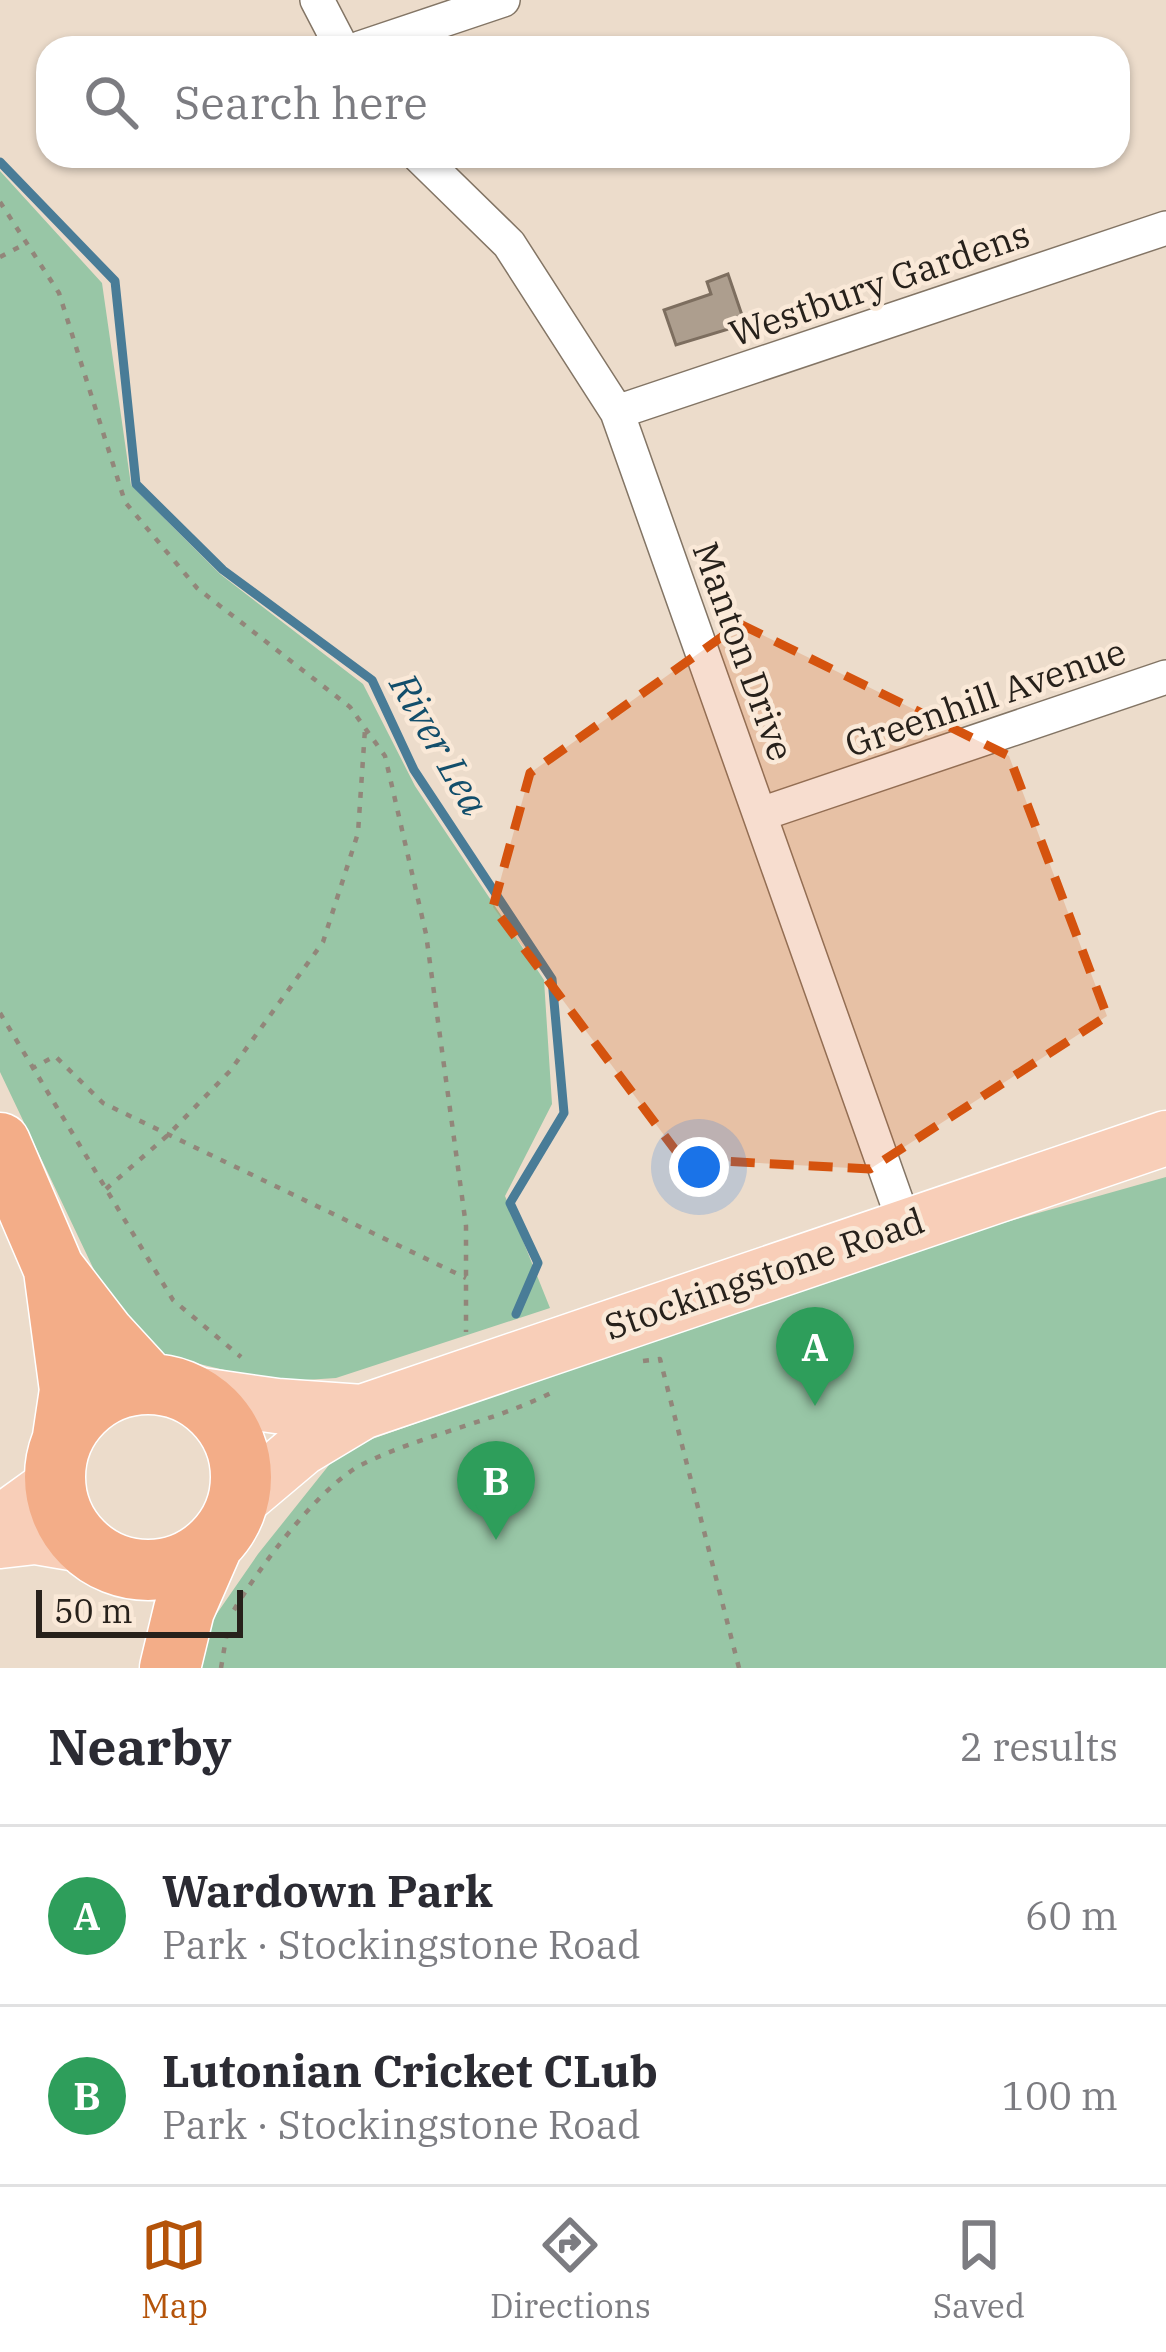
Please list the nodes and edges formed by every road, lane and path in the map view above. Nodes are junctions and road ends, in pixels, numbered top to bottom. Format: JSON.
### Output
{"nodes":[{"id":1,"x":316,"y":0,"type":"edge"},
{"id":2,"x":503,"y":0,"type":"edge"},
{"id":3,"x":336,"y":36,"type":"edge"},
{"id":4,"x":396,"y":36,"type":"edge"},
{"id":5,"x":430,"y":168,"type":"edge"},
{"id":6,"x":0,"y":202,"type":"edge"},
{"id":7,"x":1166,"y":228,"type":"edge"},
{"id":8,"x":28,"y":242,"type":"junction"},
{"id":9,"x":0,"y":257,"type":"edge"},
{"id":10,"x":617,"y":412,"type":"junction"},
{"id":11,"x":1166,"y":677,"type":"edge"},
{"id":12,"x":365,"y":729,"type":"junction"},
{"id":13,"x":761,"y":814,"type":"junction"},
{"id":14,"x":0,"y":1013,"type":"edge"},
{"id":15,"x":31,"y":1069,"type":"junction"},
{"id":16,"x":168,"y":1135,"type":"junction"},
{"id":17,"x":1166,"y":1138,"type":"edge"},
{"id":18,"x":0,"y":1143,"type":"edge"},
{"id":19,"x":106,"y":1190,"type":"junction"},
{"id":20,"x":905,"y":1225,"type":"junction"},
{"id":21,"x":54,"y":1269,"type":"junction"},
{"id":22,"x":466,"y":1278,"type":"junction"},
{"id":23,"x":242,"y":1359,"type":"dead end"},
{"id":24,"x":660,"y":1359,"type":"dead end"},
{"id":25,"x":474,"y":1374,"type":"junction"},
{"id":26,"x":565,"y":1386,"type":"dead end"},
{"id":27,"x":171,"y":1389,"type":"junction"},
{"id":28,"x":362,"y":1412,"type":"junction"},
{"id":29,"x":58,"y":1461,"type":"junction"},
{"id":30,"x":0,"y":1523,"type":"edge"},
{"id":31,"x":225,"y":1524,"type":"junction"},
{"id":32,"x":0,"y":1540,"type":"edge"},
{"id":33,"x":103,"y":1557,"type":"junction"},
{"id":34,"x":166,"y":1668,"type":"edge"},
{"id":35,"x":221,"y":1668,"type":"edge"},
{"id":36,"x":739,"y":1668,"type":"edge"}],
"edges":[{"from":1,"to":3,"type":"street"},
{"from":2,"to":4,"type":"street"},
{"from":5,"to":10,"type":"street","name":"Manton Drive"},
{"from":6,"to":8,"type":"path"},
{"from":7,"to":10,"type":"street","name":"Westbury Gardens"},
{"from":8,"to":9,"type":"path"},
{"from":8,"to":12,"type":"path"},
{"from":10,"to":13,"type":"street","name":"Manton Drive"},
{"from":11,"to":13,"type":"street","name":"Greenhill Avenue"},
{"from":12,"to":16,"type":"path"},
{"from":12,"to":22,"type":"path"},
{"from":13,"to":20,"type":"street","name":"Manton Drive"},
{"from":14,"to":15,"type":"path"},
{"from":15,"to":16,"type":"path"},
{"from":15,"to":19,"type":"path"},
{"from":16,"to":19,"type":"path"},
{"from":16,"to":22,"type":"path"},
{"from":17,"to":20,"type":"main road","name":"Stockingstone Road"},
{"from":18,"to":21,"type":"highway"},
{"from":19,"to":23,"type":"path"},
{"from":20,"to":25,"type":"main road","name":"Stockingstone Road"},
{"from":21,"to":27,"type":"highway"},
{"from":21,"to":29,"type":"highway"},
{"from":22,"to":25,"type":"path"},
{"from":24,"to":36,"type":"path"},
{"from":25,"to":28,"type":"main road","name":"Stockingstone Road"},
{"from":26,"to":35,"type":"path"},
{"from":27,"to":28,"type":"main road","name":"Stockingstone Road"},
{"from":27,"to":29,"type":"highway"},
{"from":27,"to":31,"type":"highway"},
{"from":28,"to":31,"type":"main road","name":"Stockingstone Road"},
{"from":29,"to":30,"type":"main road"},
{"from":29,"to":33,"type":"highway"},
{"from":31,"to":33,"type":"highway"},
{"from":31,"to":34,"type":"highway"},
{"from":32,"to":33,"type":"main road"},
{"from":33,"to":34,"type":"highway"}]}
